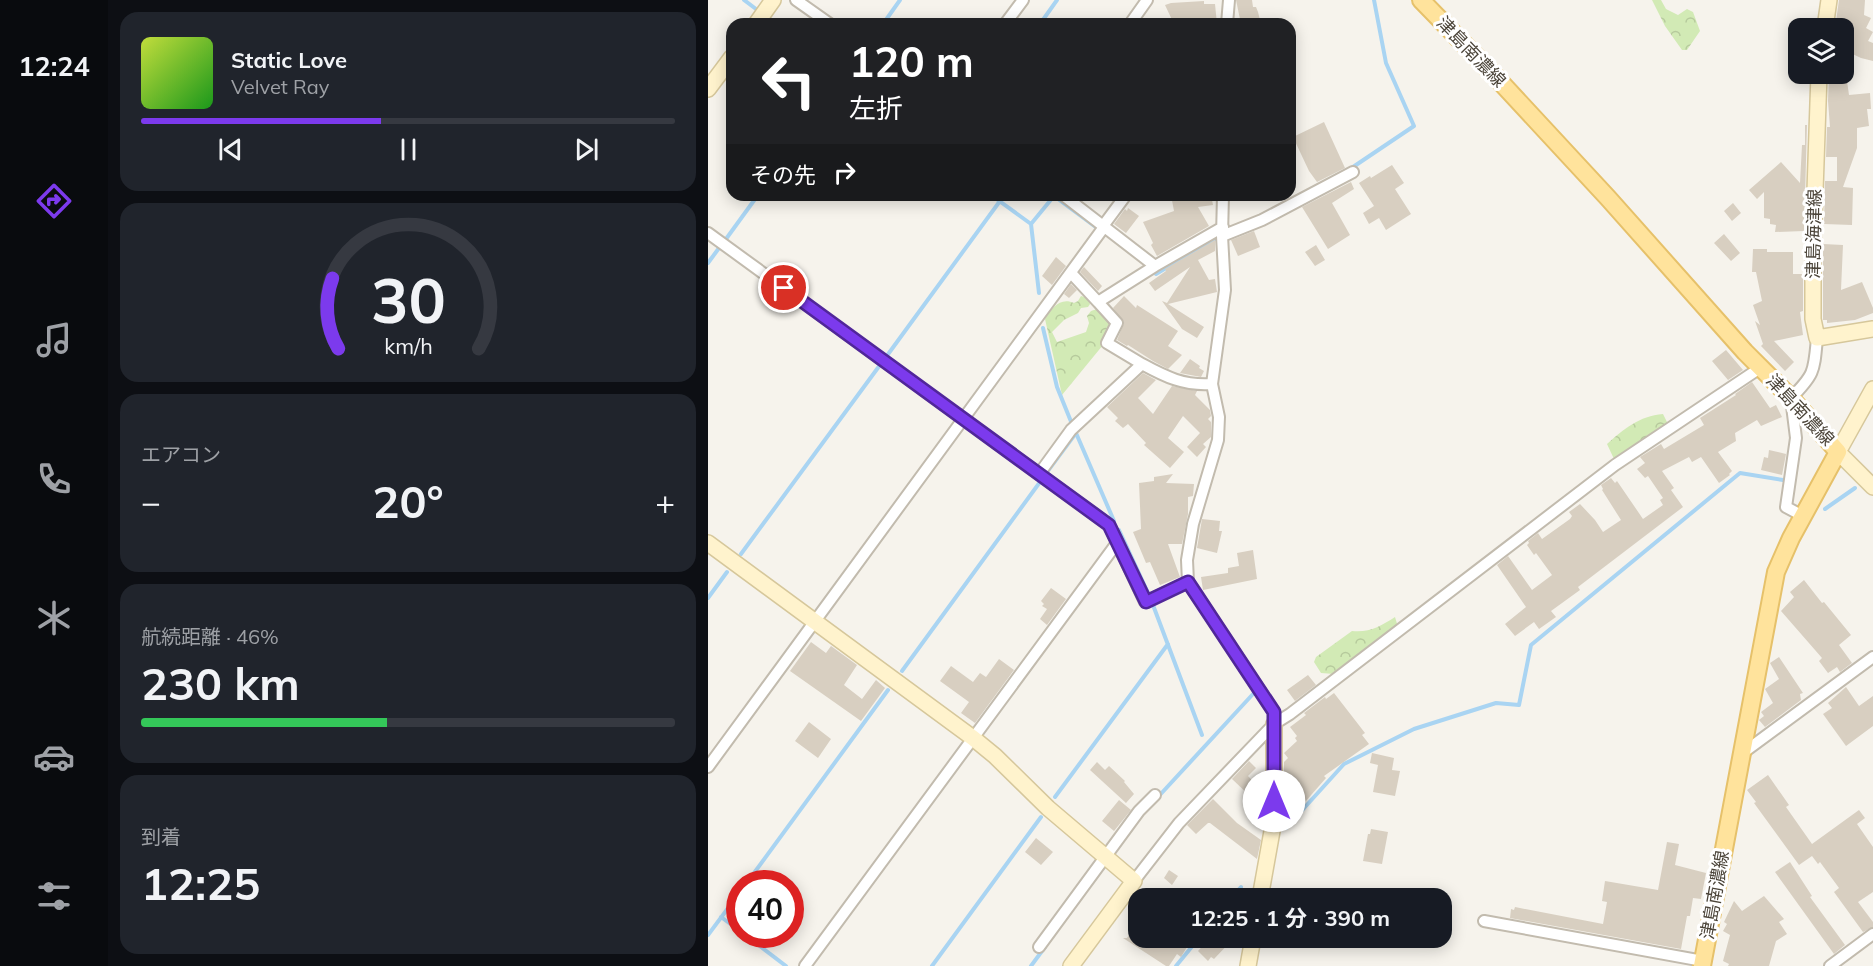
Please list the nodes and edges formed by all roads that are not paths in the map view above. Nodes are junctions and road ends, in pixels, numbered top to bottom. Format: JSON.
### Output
{"nodes":[{"id":1,"x":773,"y":0,"type":"edge"},
{"id":2,"x":796,"y":0,"type":"edge"},
{"id":3,"x":1023,"y":0,"type":"edge"},
{"id":4,"x":1147,"y":0,"type":"edge"},
{"id":5,"x":1229,"y":0,"type":"edge"},
{"id":6,"x":1421,"y":0,"type":"edge"},
{"id":7,"x":1830,"y":0,"type":"edge"},
{"id":8,"x":760,"y":18,"type":"edge"},
{"id":9,"x":822,"y":18,"type":"edge"},
{"id":10,"x":1010,"y":18,"type":"edge"},
{"id":11,"x":1134,"y":18,"type":"edge"},
{"id":12,"x":1228,"y":18,"type":"edge"},
{"id":13,"x":1827,"y":18,"type":"edge"},
{"id":14,"x":726,"y":65,"type":"edge"},
{"id":15,"x":1819,"y":84,"type":"edge"},
{"id":16,"x":708,"y":89,"type":"edge"},
{"id":17,"x":1353,"y":172,"type":"dead end"},
{"id":18,"x":1071,"y":201,"type":"edge"},
{"id":19,"x":1122,"y":201,"type":"edge"},
{"id":20,"x":1223,"y":201,"type":"edge"},
{"id":21,"x":1104,"y":226,"type":"junction"},
{"id":22,"x":1223,"y":232,"type":"junction"},
{"id":23,"x":708,"y":233,"type":"edge"},
{"id":24,"x":1155,"y":266,"type":"junction"},
{"id":25,"x":1071,"y":273,"type":"junction"},
{"id":26,"x":1098,"y":302,"type":"junction"},
{"id":27,"x":1873,"y":329,"type":"edge"},
{"id":28,"x":1817,"y":338,"type":"junction"},
{"id":29,"x":1142,"y":364,"type":"junction"},
{"id":30,"x":1760,"y":368,"type":"junction"},
{"id":31,"x":1212,"y":384,"type":"junction"},
{"id":32,"x":1873,"y":389,"type":"edge"},
{"id":33,"x":1791,"y":398,"type":"junction"},
{"id":34,"x":963,"y":419,"type":"junction"},
{"id":35,"x":1839,"y":452,"type":"junction"},
{"id":36,"x":1039,"y":474,"type":"junction"},
{"id":37,"x":1873,"y":487,"type":"edge"},
{"id":38,"x":1803,"y":516,"type":"junction"},
{"id":39,"x":708,"y":543,"type":"edge"},
{"id":40,"x":1117,"y":543,"type":"junction"},
{"id":41,"x":1188,"y":582,"type":"junction"},
{"id":42,"x":814,"y":622,"type":"junction"},
{"id":43,"x":1873,"y":657,"type":"edge"},
{"id":44,"x":1274,"y":724,"type":"junction"},
{"id":45,"x":973,"y":738,"type":"junction"},
{"id":46,"x":1740,"y":755,"type":"junction"},
{"id":47,"x":708,"y":767,"type":"edge"},
{"id":48,"x":1155,"y":795,"type":"dead end"},
{"id":49,"x":1106,"y":856,"type":"junction"},
{"id":50,"x":1134,"y":881,"type":"junction"},
{"id":51,"x":1262,"y":888,"type":"edge"},
{"id":52,"x":1484,"y":921,"type":"dead end"},
{"id":53,"x":1873,"y":934,"type":"edge"},
{"id":54,"x":1039,"y":947,"type":"dead end"},
{"id":55,"x":1252,"y":948,"type":"edge"},
{"id":56,"x":1705,"y":964,"type":"edge"},
{"id":57,"x":805,"y":966,"type":"edge"},
{"id":58,"x":1071,"y":966,"type":"edge"},
{"id":59,"x":1248,"y":966,"type":"edge"},
{"id":60,"x":1830,"y":966,"type":"edge"}],
"edges":[{"from":1,"to":8,"type":"street"},
{"from":2,"to":9,"type":"street"},
{"from":3,"to":10,"type":"street"},
{"from":4,"to":11,"type":"street"},
{"from":5,"to":12,"type":"street"},
{"from":6,"to":30,"type":"main road","name":"津島南濃線"},
{"from":7,"to":13,"type":"street"},
{"from":14,"to":16,"type":"street"},
{"from":15,"to":28,"type":"street","name":"津島海津線"},
{"from":17,"to":22,"type":"street"},
{"from":18,"to":21,"type":"street"},
{"from":19,"to":21,"type":"street"},
{"from":20,"to":22,"type":"street"},
{"from":21,"to":24,"type":"street"},
{"from":21,"to":25,"type":"street"},
{"from":22,"to":24,"type":"street"},
{"from":22,"to":31,"type":"street"},
{"from":23,"to":34,"type":"street"},
{"from":24,"to":26,"type":"street"},
{"from":25,"to":26,"type":"street"},
{"from":25,"to":34,"type":"street"},
{"from":26,"to":29,"type":"street"},
{"from":27,"to":28,"type":"street"},
{"from":28,"to":33,"type":"street"},
{"from":29,"to":31,"type":"street"},
{"from":29,"to":36,"type":"street"},
{"from":30,"to":33,"type":"main road","name":"津島南濃線"},
{"from":30,"to":44,"type":"street"},
{"from":31,"to":41,"type":"street"},
{"from":32,"to":35,"type":"street"},
{"from":33,"to":35,"type":"main road","name":"津島南濃線"},
{"from":33,"to":38,"type":"street"},
{"from":34,"to":36,"type":"street"},
{"from":34,"to":42,"type":"street"},
{"from":35,"to":37,"type":"street"},
{"from":35,"to":38,"type":"main road","name":"津島南濃線"},
{"from":36,"to":40,"type":"street"},
{"from":38,"to":46,"type":"main road","name":"津島南濃線"},
{"from":39,"to":42,"type":"street"},
{"from":40,"to":41,"type":"street"},
{"from":40,"to":45,"type":"street"},
{"from":41,"to":44,"type":"street"},
{"from":42,"to":45,"type":"street"},
{"from":42,"to":47,"type":"street"},
{"from":43,"to":46,"type":"street"},
{"from":44,"to":50,"type":"street"},
{"from":44,"to":51,"type":"street"},
{"from":45,"to":49,"type":"street"},
{"from":45,"to":57,"type":"street"},
{"from":46,"to":56,"type":"main road","name":"津島南濃線"},
{"from":48,"to":49,"type":"street"},
{"from":49,"to":50,"type":"street"},
{"from":49,"to":54,"type":"street"},
{"from":50,"to":58,"type":"street"},
{"from":52,"to":56,"type":"street"},
{"from":53,"to":60,"type":"street"},
{"from":55,"to":59,"type":"street"}]}
